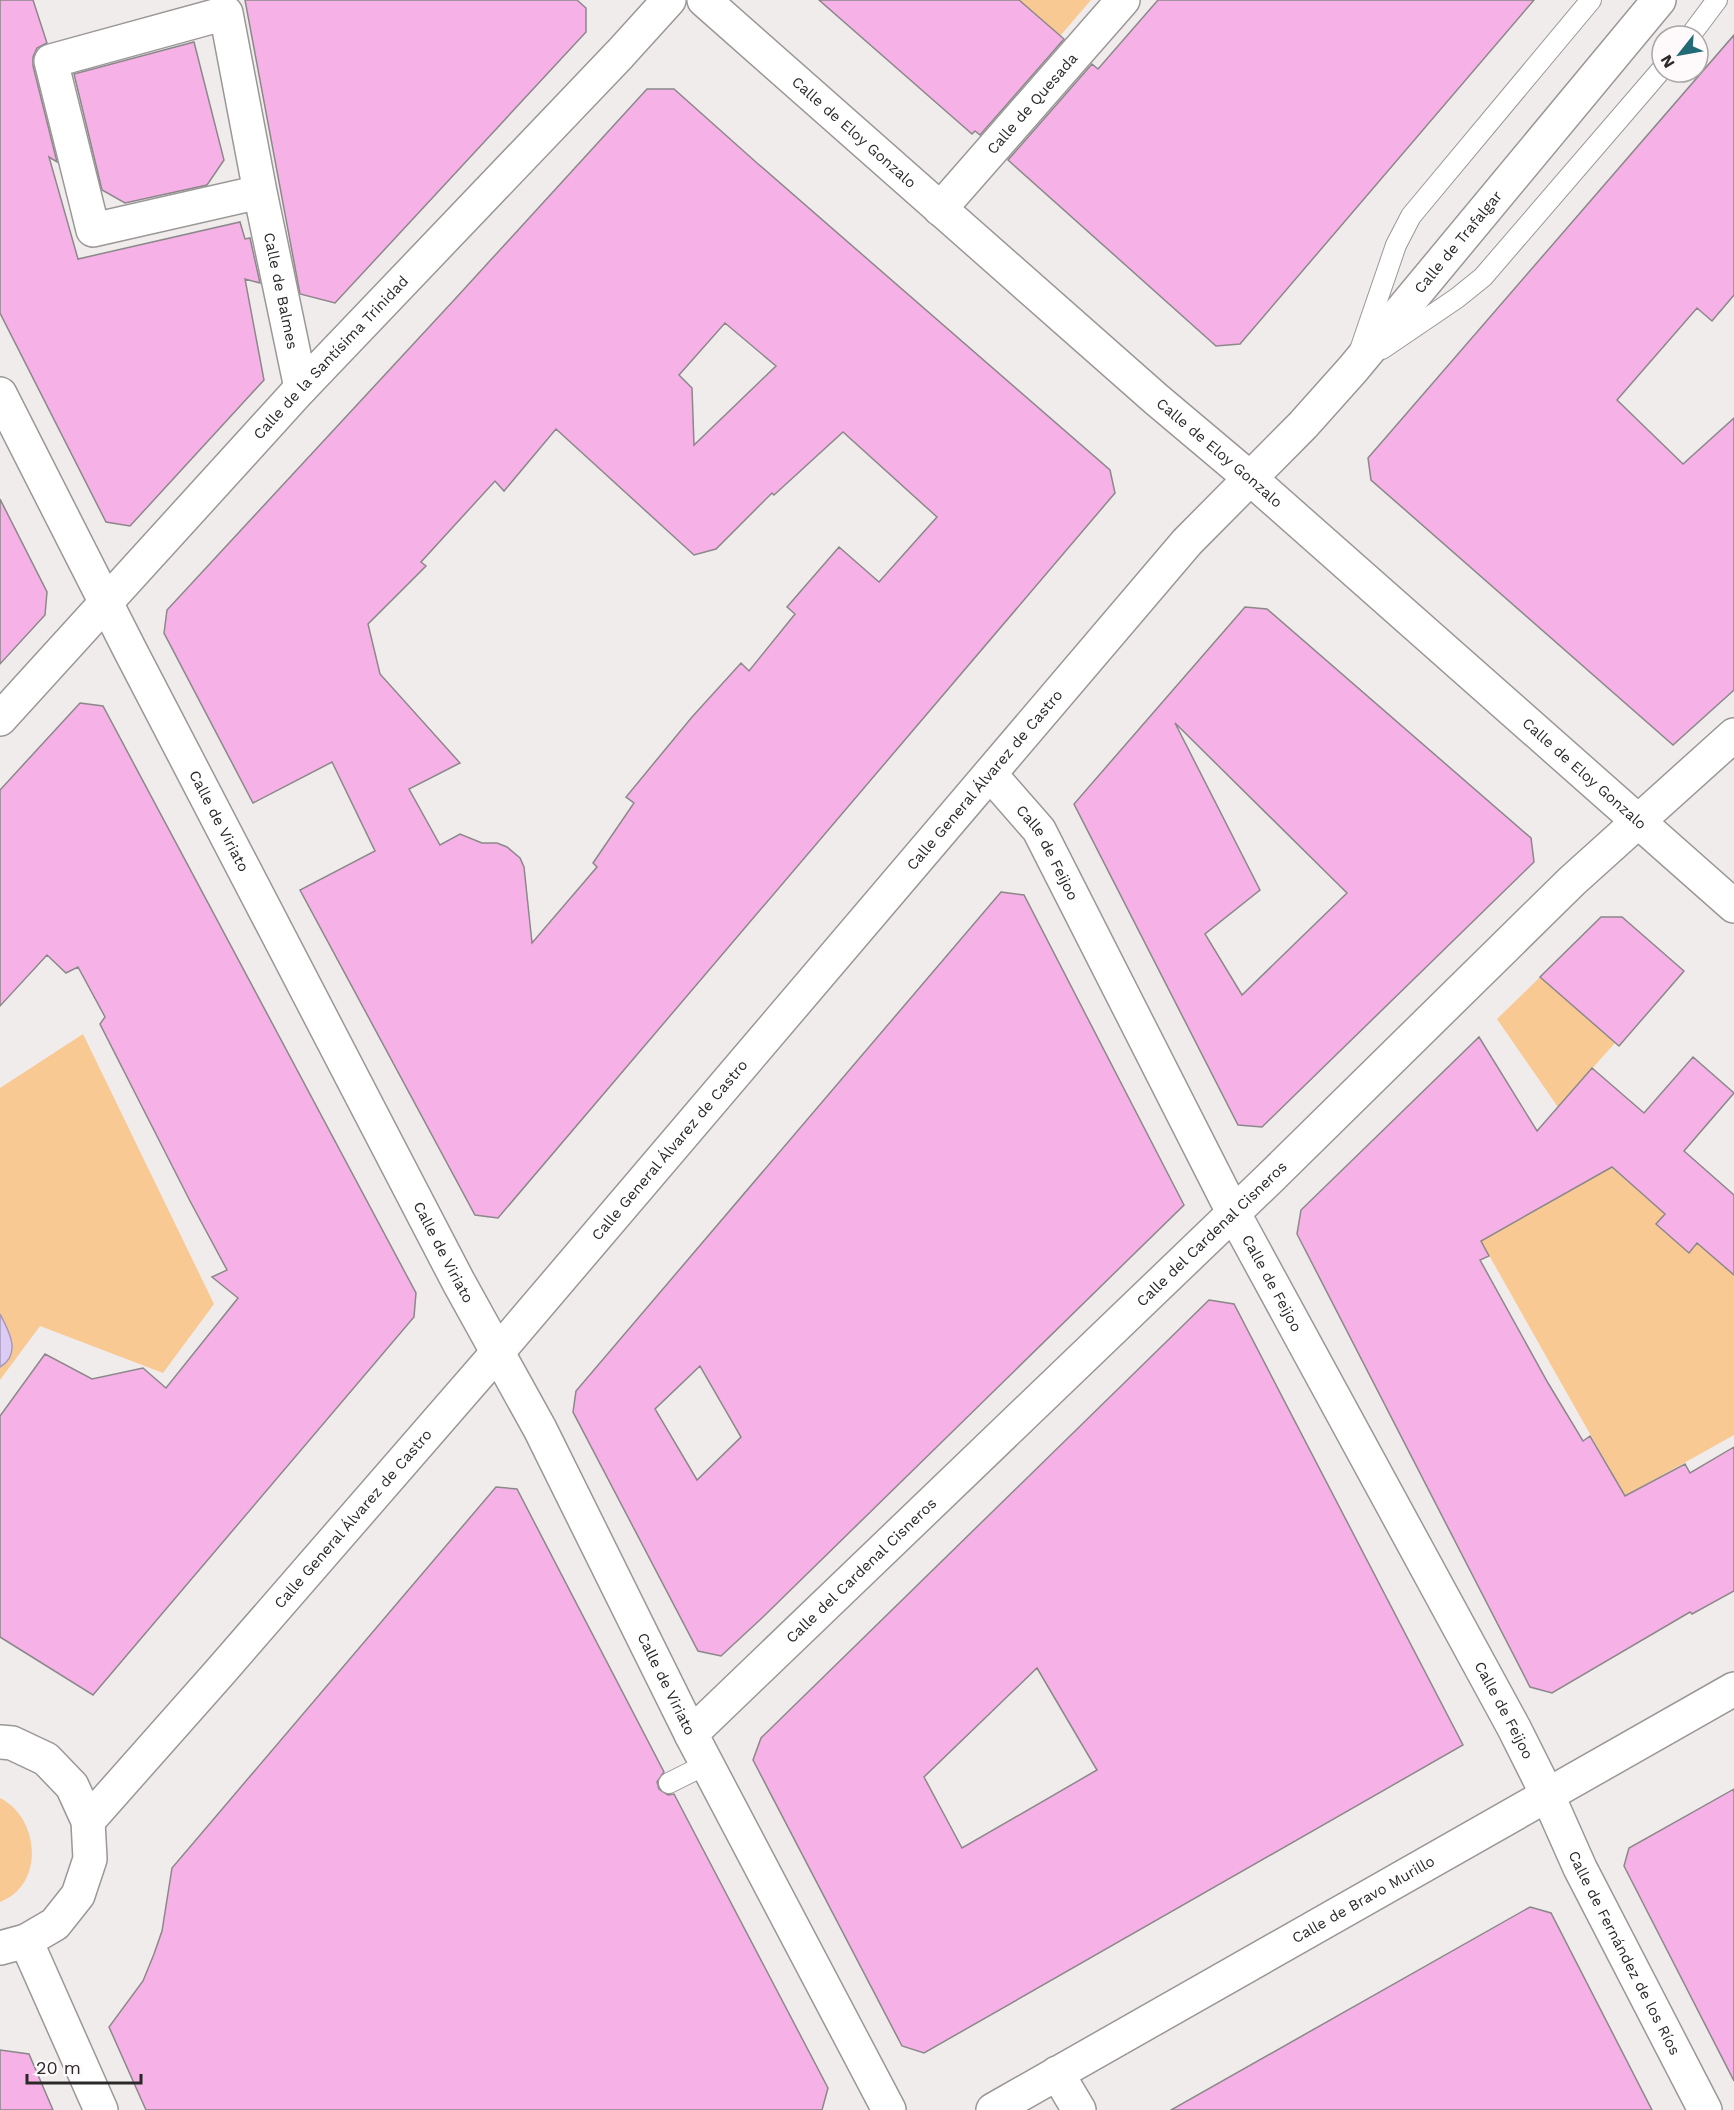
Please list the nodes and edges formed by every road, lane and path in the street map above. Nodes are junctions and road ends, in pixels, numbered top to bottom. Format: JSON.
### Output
{"nodes":[{"id":1,"x":669,"y":0,"type":"edge"},
{"id":2,"x":704,"y":0,"type":"edge"},
{"id":3,"x":1123,"y":0,"type":"edge"},
{"id":4,"x":1591,"y":0,"type":"edge"},
{"id":5,"x":1659,"y":0,"type":"edge"},
{"id":6,"x":1717,"y":0,"type":"edge"},
{"id":7,"x":1699,"y":24,"type":"edge"},
{"id":8,"x":1650,"y":83,"type":"edge"},
{"id":9,"x":260,"y":192,"type":"junction"},
{"id":10,"x":940,"y":208,"type":"junction"},
{"id":11,"x":1353,"y":369,"type":"junction"},
{"id":12,"x":301,"y":388,"type":"junction"},
{"id":13,"x":0,"y":394,"type":"edge"},
{"id":14,"x":1251,"y":478,"type":"junction"},
{"id":15,"x":106,"y":604,"type":"junction"},
{"id":16,"x":0,"y":719,"type":"edge"},
{"id":17,"x":1734,"y":735,"type":"edge"},
{"id":18,"x":990,"y":774,"type":"junction"},
{"id":19,"x":1637,"y":822,"type":"junction"},
{"id":20,"x":1734,"y":906,"type":"edge"},
{"id":21,"x":1233,"y":1212,"type":"junction"},
{"id":22,"x":497,"y":1353,"type":"junction"},
{"id":23,"x":1734,"y":1689,"type":"edge"},
{"id":24,"x":691,"y":1734,"type":"junction"},
{"id":25,"x":0,"y":1742,"type":"edge"},
{"id":26,"x":707,"y":1764,"type":"junction"},
{"id":27,"x":669,"y":1783,"type":"dead end"},
{"id":28,"x":1548,"y":1796,"type":"junction"},
{"id":29,"x":88,"y":1821,"type":"junction"},
{"id":30,"x":13,"y":1945,"type":"edge"},
{"id":31,"x":1057,"y":2073,"type":"junction"},
{"id":32,"x":101,"y":2110,"type":"edge"},
{"id":33,"x":889,"y":2110,"type":"edge"},
{"id":34,"x":993,"y":2110,"type":"edge"},
{"id":35,"x":1079,"y":2110,"type":"edge"},
{"id":36,"x":1705,"y":2110,"type":"edge"}],
"edges":[{"from":1,"to":12,"type":"street","name":"Calle de la Santísima Trinidad"},
{"from":2,"to":10,"type":"street","name":"Calle de Eloy Gonzalo"},
{"from":3,"to":10,"type":"street","name":"Calle de Quesada"},
{"from":4,"to":11,"type":"lane"},
{"from":5,"to":11,"type":"street","name":"Calle de Trafalgar"},
{"from":6,"to":7,"type":"lane"},
{"from":8,"to":11,"type":"lane"},
{"from":9,"to":9,"type":"street","name":"Calle de Balmes"},
{"from":9,"to":12,"type":"street","name":"Calle de Balmes"},
{"from":10,"to":14,"type":"street","name":"Calle de Eloy Gonzalo"},
{"from":11,"to":14,"type":"street","name":"Calle de Trafalgar"},
{"from":12,"to":15,"type":"street","name":"Calle de la Santísima Trinidad"},
{"from":13,"to":15,"type":"street","name":"Calle de Viriato"},
{"from":14,"to":18,"type":"street","name":"Calle General Álvarez de Castro"},
{"from":14,"to":19,"type":"street","name":"Calle de Eloy Gonzalo"},
{"from":15,"to":16,"type":"street","name":"Calle de la Santísima Trinidad"},
{"from":15,"to":22,"type":"street","name":"Calle de Viriato"},
{"from":17,"to":19,"type":"street","name":"Calle del Cardenal Cisneros"},
{"from":18,"to":21,"type":"street","name":"Calle de Feijoo"},
{"from":18,"to":22,"type":"street","name":"Calle General Álvarez de Castro"},
{"from":19,"to":20,"type":"street","name":"Calle de Eloy Gonzalo"},
{"from":19,"to":21,"type":"street","name":"Calle del Cardenal Cisneros"},
{"from":21,"to":24,"type":"street","name":"Calle del Cardenal Cisneros"},
{"from":21,"to":28,"type":"street","name":"Calle de Feijoo"},
{"from":22,"to":24,"type":"street","name":"Calle de Viriato"},
{"from":22,"to":29,"type":"street","name":"Calle General Álvarez de Castro"},
{"from":23,"to":28,"type":"street","name":"Calle de Bravo Murillo"},
{"from":24,"to":26,"type":"street","name":"Calle de Viriato"},
{"from":25,"to":29,"type":"street"},
{"from":26,"to":27,"type":"lane"},
{"from":26,"to":33,"type":"street","name":"Calle de Viriato"},
{"from":28,"to":31,"type":"street","name":"Calle de Bravo Murillo"},
{"from":28,"to":36,"type":"street","name":"Calle de Fernández de los Ríos"},
{"from":29,"to":30,"type":"street"},
{"from":30,"to":32,"type":"street"},
{"from":31,"to":34,"type":"street","name":"Calle de Bravo Murillo"},
{"from":31,"to":35,"type":"street"}]}
